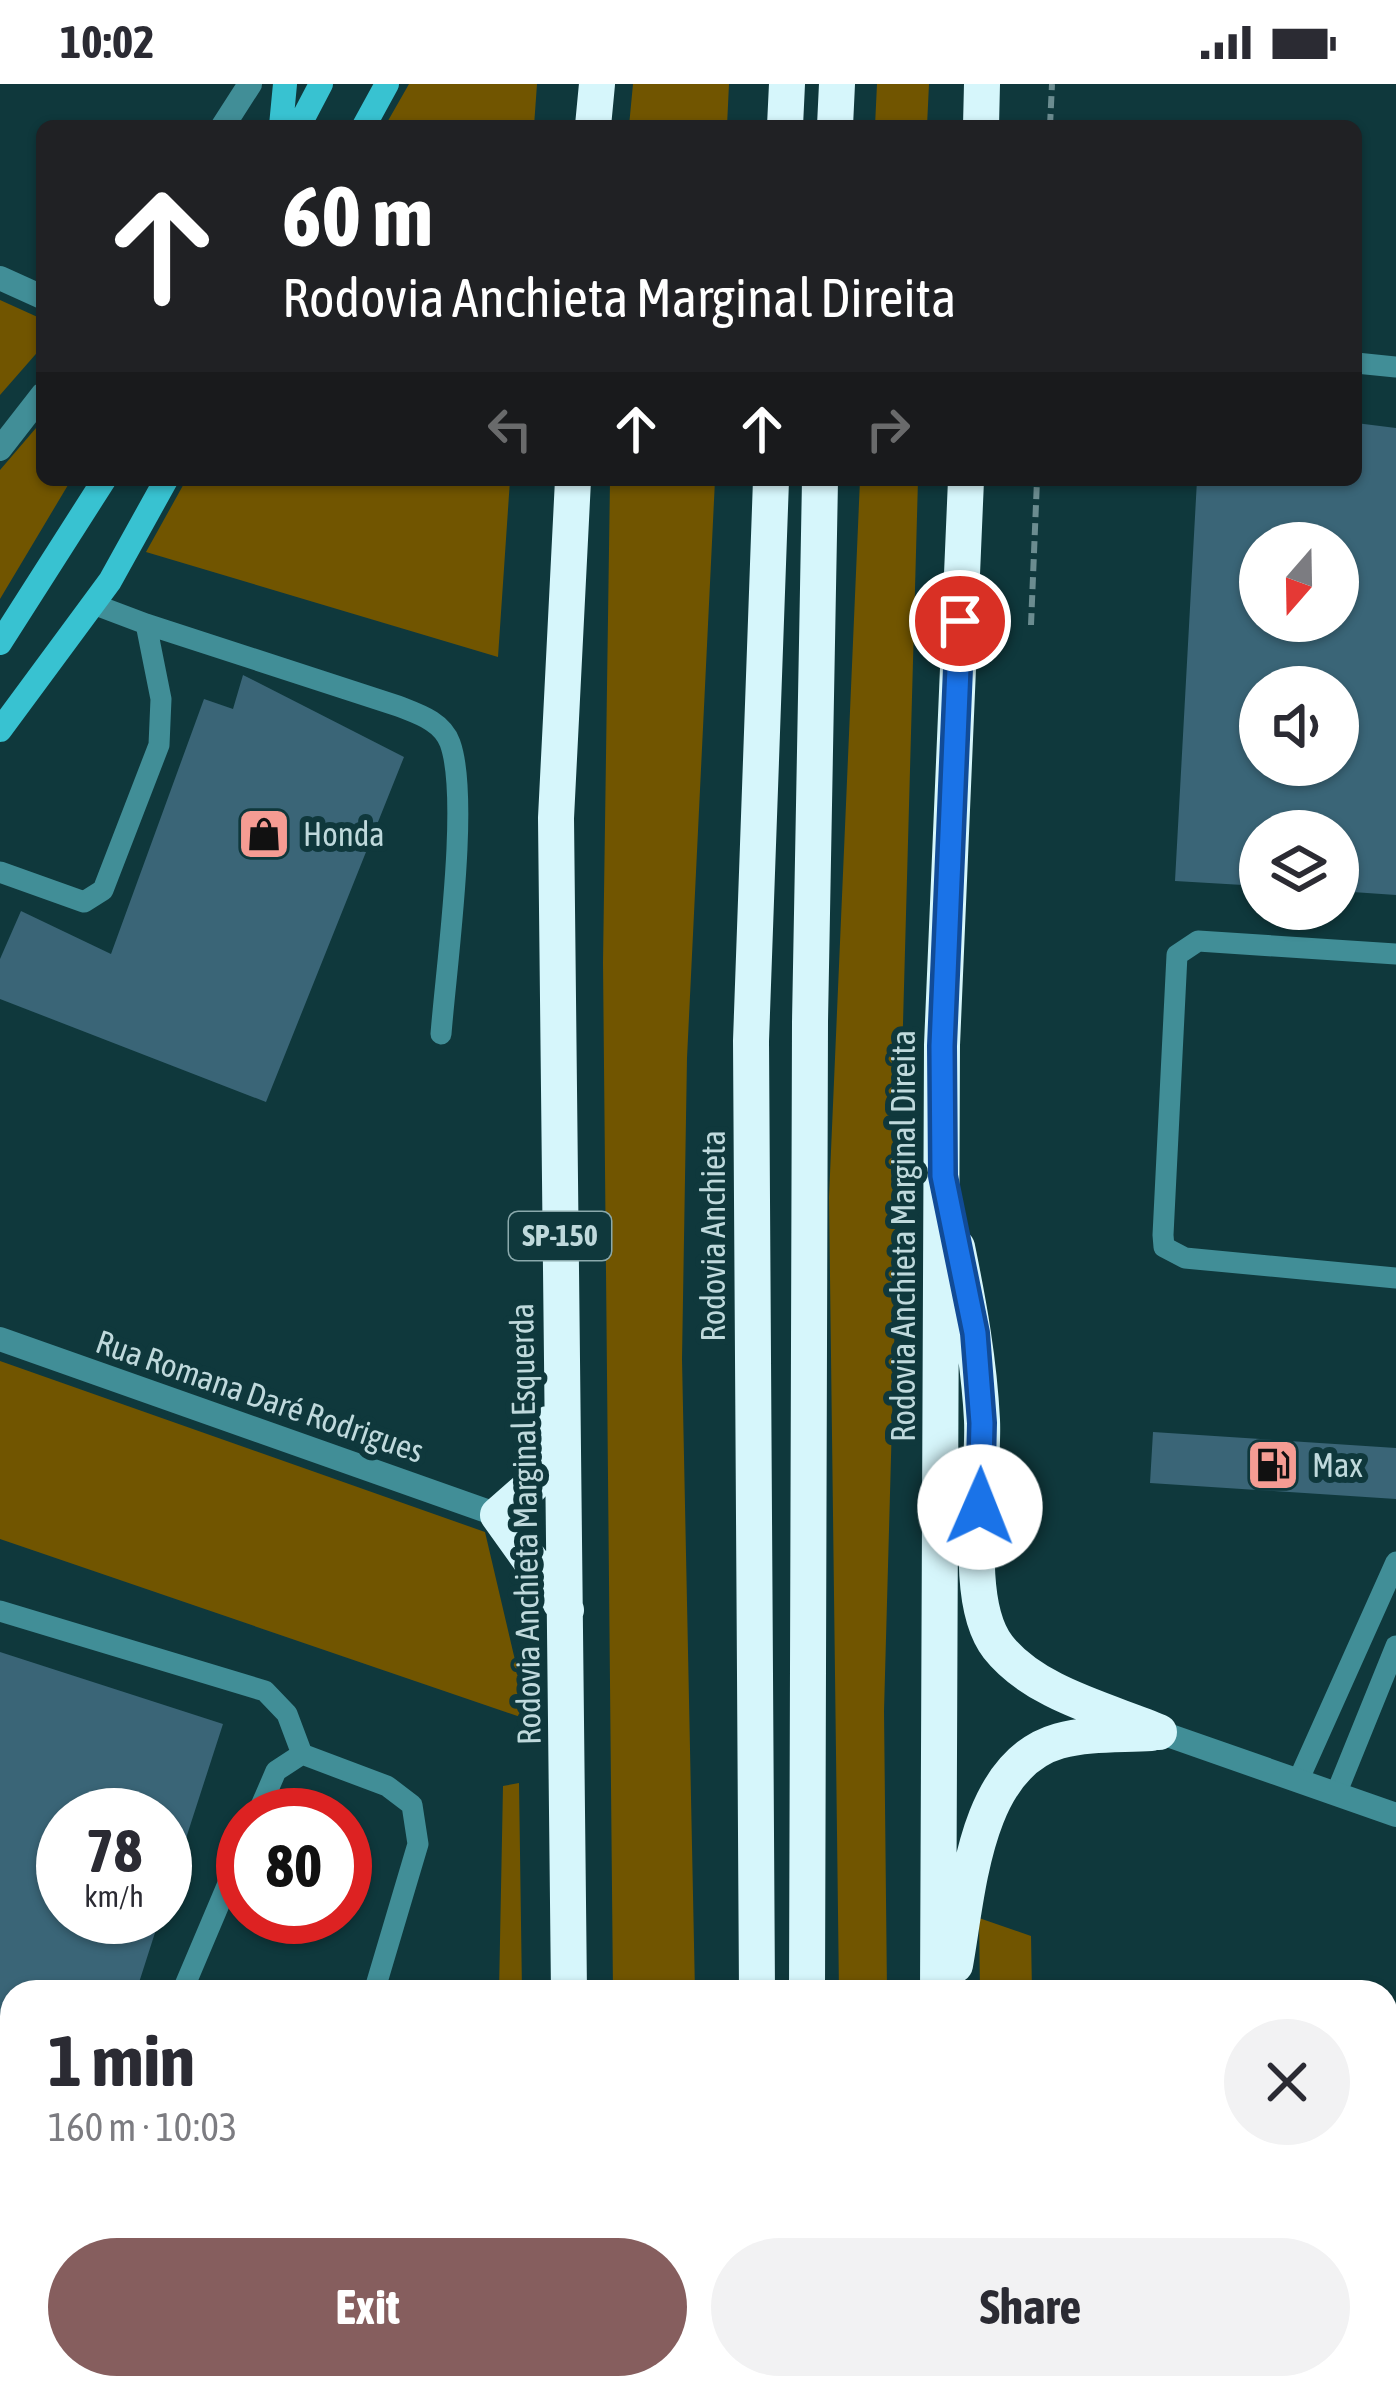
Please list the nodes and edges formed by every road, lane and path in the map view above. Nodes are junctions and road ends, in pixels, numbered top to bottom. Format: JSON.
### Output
{"nodes":[{"id":1,"x":250,"y":84,"type":"edge"},
{"id":2,"x":285,"y":84,"type":"edge"},
{"id":3,"x":321,"y":84,"type":"edge"},
{"id":4,"x":387,"y":84,"type":"edge"},
{"id":5,"x":597,"y":84,"type":"edge"},
{"id":6,"x":787,"y":84,"type":"edge"},
{"id":7,"x":837,"y":84,"type":"edge"},
{"id":8,"x":982,"y":84,"type":"edge"},
{"id":9,"x":1052,"y":84,"type":"edge"},
{"id":10,"x":228,"y":120,"type":"edge"},
{"id":11,"x":282,"y":120,"type":"edge"},
{"id":12,"x":302,"y":120,"type":"edge"},
{"id":13,"x":367,"y":120,"type":"edge"},
{"id":14,"x":594,"y":120,"type":"edge"},
{"id":15,"x":785,"y":120,"type":"edge"},
{"id":16,"x":835,"y":120,"type":"edge"},
{"id":17,"x":981,"y":120,"type":"edge"},
{"id":18,"x":1050,"y":120,"type":"edge"},
{"id":19,"x":0,"y":278,"type":"edge"},
{"id":20,"x":36,"y":294,"type":"edge"},
{"id":21,"x":1362,"y":364,"type":"edge"},
{"id":22,"x":1396,"y":368,"type":"edge"},
{"id":23,"x":36,"y":403,"type":"edge"},
{"id":24,"x":0,"y":449,"type":"edge"},
{"id":25,"x":100,"y":486,"type":"edge"},
{"id":26,"x":162,"y":486,"type":"edge"},
{"id":27,"x":573,"y":486,"type":"edge"},
{"id":28,"x":771,"y":486,"type":"edge"},
{"id":29,"x":820,"y":486,"type":"edge"},
{"id":30,"x":966,"y":486,"type":"edge"},
{"id":31,"x":1037,"y":486,"type":"edge"},
{"id":32,"x":93,"y":604,"type":"junction"},
{"id":33,"x":146,"y":625,"type":"junction"},
{"id":34,"x":1031,"y":625,"type":"dead end"},
{"id":35,"x":0,"y":643,"type":"edge"},
{"id":36,"x":0,"y":730,"type":"edge"},
{"id":37,"x":0,"y":872,"type":"edge"},
{"id":38,"x":1396,"y":954,"type":"edge"},
{"id":39,"x":441,"y":1034,"type":"dead end"},
{"id":40,"x":943,"y":1176,"type":"junction"},
{"id":41,"x":1396,"y":1278,"type":"edge"},
{"id":42,"x":0,"y":1339,"type":"edge"},
{"id":43,"x":562,"y":1368,"type":"junction"},
{"id":44,"x":498,"y":1515,"type":"junction"},
{"id":45,"x":1396,"y":1562,"type":"edge"},
{"id":46,"x":566,"y":1610,"type":"junction"},
{"id":47,"x":0,"y":1611,"type":"edge"},
{"id":48,"x":1396,"y":1646,"type":"edge"},
{"id":49,"x":1371,"y":1708,"type":"junction"},
{"id":50,"x":1396,"y":1710,"type":"edge"},
{"id":51,"x":1159,"y":1732,"type":"junction"},
{"id":52,"x":302,"y":1754,"type":"junction"},
{"id":53,"x":1298,"y":1780,"type":"junction"},
{"id":54,"x":269,"y":1788,"type":"edge"},
{"id":55,"x":1336,"y":1794,"type":"junction"},
{"id":56,"x":1396,"y":1815,"type":"edge"},
{"id":57,"x":216,"y":1912,"type":"edge"},
{"id":58,"x":187,"y":1980,"type":"edge"},
{"id":59,"x":378,"y":1980,"type":"edge"},
{"id":60,"x":569,"y":1980,"type":"edge"},
{"id":61,"x":757,"y":1980,"type":"edge"},
{"id":62,"x":807,"y":1980,"type":"edge"},
{"id":63,"x":938,"y":1980,"type":"edge"},
{"id":64,"x":952,"y":1980,"type":"edge"}],
"edges":[{"from":1,"to":10,"type":"street"},
{"from":2,"to":11,"type":"main road"},
{"from":3,"to":12,"type":"main road"},
{"from":4,"to":13,"type":"main road"},
{"from":5,"to":14,"type":"highway"},
{"from":6,"to":15,"type":"highway"},
{"from":7,"to":16,"type":"highway"},
{"from":8,"to":17,"type":"highway"},
{"from":9,"to":18,"type":"path"},
{"from":19,"to":20,"type":"street"},
{"from":21,"to":22,"type":"lane"},
{"from":23,"to":24,"type":"street"},
{"from":25,"to":35,"type":"main road"},
{"from":26,"to":32,"type":"main road"},
{"from":27,"to":43,"type":"highway","name":"Rodovia Anchieta Marginal Esquerda","number":"SP-150"},
{"from":28,"to":61,"type":"highway","name":"Rodovia Anchieta"},
{"from":29,"to":62,"type":"highway"},
{"from":30,"to":40,"type":"highway","name":"Rodovia Anchieta Marginal Direita"},
{"from":31,"to":34,"type":"path"},
{"from":32,"to":33,"type":"lane"},
{"from":32,"to":36,"type":"main road"},
{"from":33,"to":37,"type":"lane"},
{"from":33,"to":39,"type":"lane"},
{"from":38,"to":41,"type":"lane"},
{"from":40,"to":51,"type":"highway"},
{"from":40,"to":63,"type":"highway","name":"Rodovia Anchieta Marginal Direita"},
{"from":42,"to":44,"type":"street","name":"Rua Romana Daré Rodrigues"},
{"from":43,"to":44,"type":"highway"},
{"from":43,"to":46,"type":"highway","name":"Rodovia Anchieta Marginal Esquerda","number":"SP-150"},
{"from":44,"to":46,"type":"highway"},
{"from":45,"to":53,"type":"lane"},
{"from":46,"to":60,"type":"highway","name":"Rodovia Anchieta Marginal Esquerda","number":"SP-150"},
{"from":47,"to":52,"type":"lane"},
{"from":48,"to":49,"type":"lane"},
{"from":49,"to":50,"type":"lane"},
{"from":49,"to":55,"type":"lane"},
{"from":51,"to":53,"type":"street"},
{"from":51,"to":64,"type":"highway"},
{"from":52,"to":54,"type":"lane"},
{"from":52,"to":59,"type":"lane"},
{"from":53,"to":55,"type":"street"},
{"from":55,"to":56,"type":"street"},
{"from":57,"to":58,"type":"lane"}]}
